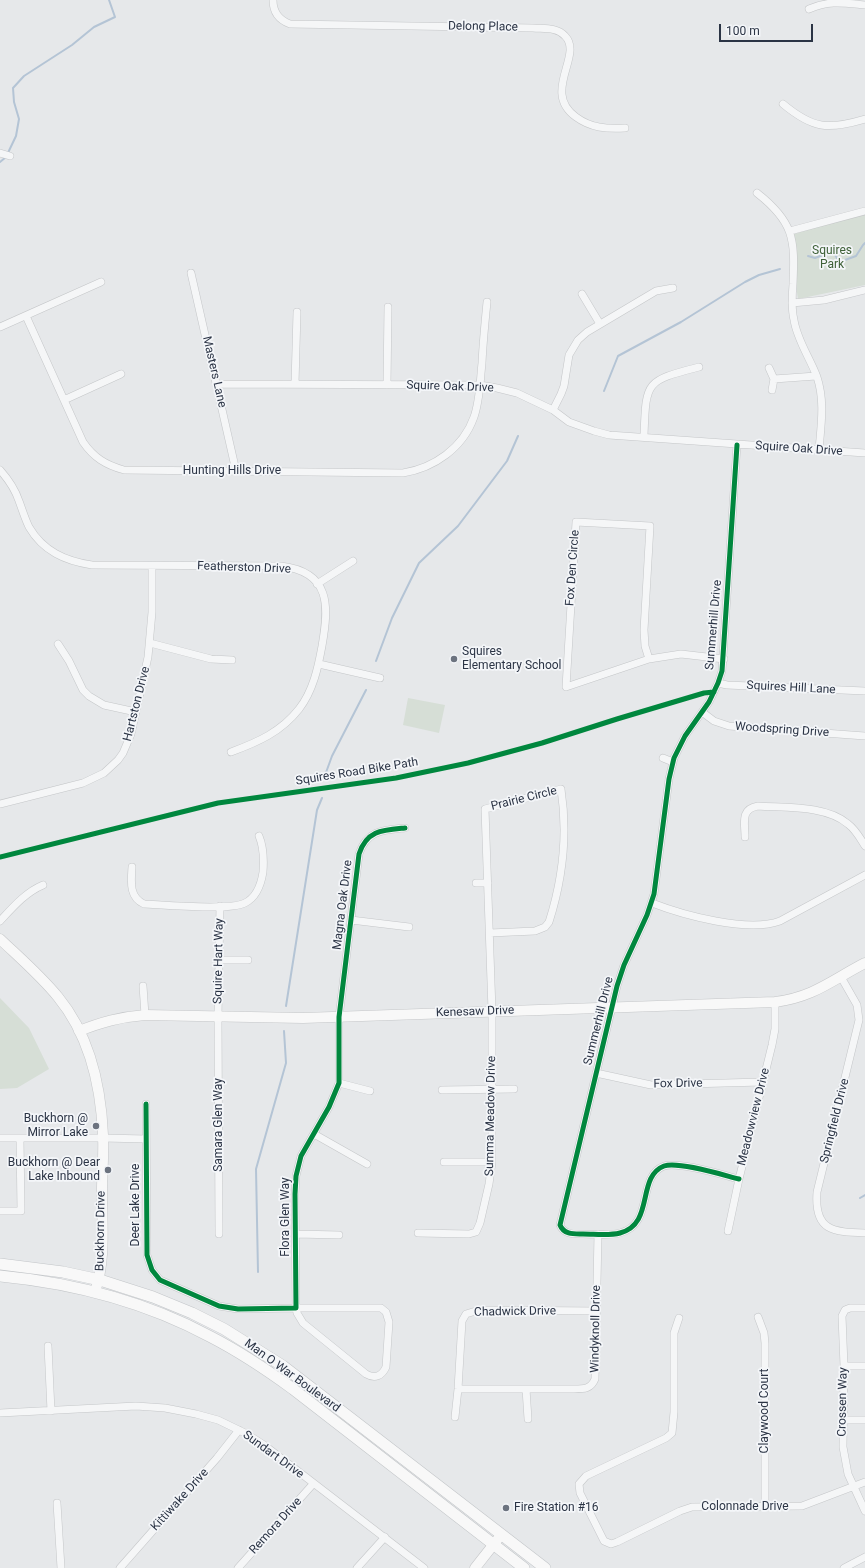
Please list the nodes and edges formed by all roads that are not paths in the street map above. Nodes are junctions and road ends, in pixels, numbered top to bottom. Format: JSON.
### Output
{"nodes":[{"id":1,"x":273,"y":0,"type":"edge"},
{"id":2,"x":865,"y":5,"type":"edge"},
{"id":3,"x":809,"y":9,"type":"dead end"},
{"id":4,"x":783,"y":104,"type":"dead end"},
{"id":5,"x":865,"y":119,"type":"edge"},
{"id":6,"x":625,"y":128,"type":"dead end"},
{"id":7,"x":758,"y":193,"type":"dead end"},
{"id":8,"x":865,"y":211,"type":"edge"},
{"id":9,"x":790,"y":231,"type":"junction"},
{"id":10,"x":191,"y":273,"type":"dead end"},
{"id":11,"x":101,"y":282,"type":"dead end"},
{"id":12,"x":673,"y":288,"type":"dead end"},
{"id":13,"x":865,"y":290,"type":"edge"},
{"id":14,"x":582,"y":294,"type":"dead end"},
{"id":15,"x":487,"y":302,"type":"dead end"},
{"id":16,"x":792,"y":303,"type":"junction"},
{"id":17,"x":388,"y":307,"type":"dead end"},
{"id":18,"x":297,"y":312,"type":"dead end"},
{"id":19,"x":26,"y":316,"type":"junction"},
{"id":20,"x":600,"y":324,"type":"junction"},
{"id":21,"x":0,"y":327,"type":"edge"},
{"id":22,"x":699,"y":367,"type":"dead end"},
{"id":23,"x":768,"y":368,"type":"dead end"},
{"id":24,"x":121,"y":374,"type":"dead end"},
{"id":25,"x":816,"y":376,"type":"junction"},
{"id":26,"x":774,"y":379,"type":"junction"},
{"id":27,"x":216,"y":384,"type":"junction"},
{"id":28,"x":295,"y":384,"type":"junction"},
{"id":29,"x":387,"y":385,"type":"junction"},
{"id":30,"x":480,"y":385,"type":"junction"},
{"id":31,"x":772,"y":390,"type":"dead end"},
{"id":32,"x":64,"y":400,"type":"junction"},
{"id":33,"x":552,"y":410,"type":"junction"},
{"id":34,"x":644,"y":436,"type":"junction"},
{"id":35,"x":737,"y":445,"type":"junction"},
{"id":36,"x":819,"y":450,"type":"junction"},
{"id":37,"x":865,"y":453,"type":"edge"},
{"id":38,"x":0,"y":470,"type":"edge"},
{"id":39,"x":236,"y":471,"type":"junction"},
{"id":40,"x":352,"y":561,"type":"dead end"},
{"id":41,"x":152,"y":566,"type":"junction"},
{"id":42,"x":318,"y":584,"type":"junction"},
{"id":43,"x":150,"y":643,"type":"junction"},
{"id":44,"x":58,"y":644,"type":"dead end"},
{"id":45,"x":649,"y":659,"type":"junction"},
{"id":46,"x":724,"y":659,"type":"junction"},
{"id":47,"x":232,"y":660,"type":"dead end"},
{"id":48,"x":319,"y":664,"type":"junction"},
{"id":49,"x":380,"y":678,"type":"dead end"},
{"id":50,"x":718,"y":683,"type":"junction"},
{"id":51,"x":865,"y":691,"type":"edge"},
{"id":52,"x":136,"y":712,"type":"junction"},
{"id":53,"x":702,"y":712,"type":"junction"},
{"id":54,"x":865,"y":736,"type":"edge"},
{"id":55,"x":231,"y":752,"type":"dead end"},
{"id":56,"x":663,"y":758,"type":"dead end"},
{"id":57,"x":673,"y":762,"type":"junction"},
{"id":58,"x":0,"y":804,"type":"edge"},
{"id":59,"x":406,"y":828,"type":"dead end"},
{"id":60,"x":259,"y":836,"type":"dead end"},
{"id":61,"x":745,"y":837,"type":"dead end"},
{"id":62,"x":865,"y":846,"type":"edge"},
{"id":63,"x":132,"y":867,"type":"dead end"},
{"id":64,"x":865,"y":875,"type":"edge"},
{"id":65,"x":476,"y":883,"type":"dead end"},
{"id":66,"x":488,"y":883,"type":"junction"},
{"id":67,"x":43,"y":885,"type":"dead end"},
{"id":68,"x":652,"y":903,"type":"junction"},
{"id":69,"x":220,"y":906,"type":"junction"},
{"id":70,"x":351,"y":920,"type":"junction"},
{"id":71,"x":0,"y":921,"type":"edge"},
{"id":72,"x":408,"y":927,"type":"dead end"},
{"id":73,"x":490,"y":933,"type":"junction"},
{"id":74,"x":0,"y":939,"type":"edge"},
{"id":75,"x":220,"y":960,"type":"junction"},
{"id":76,"x":248,"y":960,"type":"dead end"},
{"id":77,"x":865,"y":963,"type":"edge"},
{"id":78,"x":841,"y":977,"type":"junction"},
{"id":79,"x":143,"y":986,"type":"dead end"},
{"id":80,"x":775,"y":1002,"type":"junction"},
{"id":81,"x":612,"y":1007,"type":"junction"},
{"id":82,"x":492,"y":1011,"type":"junction"},
{"id":83,"x":145,"y":1015,"type":"junction"},
{"id":84,"x":218,"y":1016,"type":"junction"},
{"id":85,"x":339,"y":1016,"type":"junction"},
{"id":86,"x":79,"y":1031,"type":"junction"},
{"id":87,"x":596,"y":1073,"type":"junction"},
{"id":88,"x":762,"y":1082,"type":"junction"},
{"id":89,"x":339,"y":1083,"type":"junction"},
{"id":90,"x":492,"y":1089,"type":"junction"},
{"id":91,"x":514,"y":1089,"type":"dead end"},
{"id":92,"x":442,"y":1090,"type":"dead end"},
{"id":93,"x":370,"y":1091,"type":"dead end"},
{"id":94,"x":146,"y":1104,"type":"dead end"},
{"id":95,"x":314,"y":1134,"type":"junction"},
{"id":96,"x":0,"y":1138,"type":"edge"},
{"id":97,"x":103,"y":1138,"type":"junction"},
{"id":98,"x":20,"y":1139,"type":"junction"},
{"id":99,"x":146,"y":1139,"type":"junction"},
{"id":100,"x":444,"y":1162,"type":"dead end"},
{"id":101,"x":492,"y":1162,"type":"junction"},
{"id":102,"x":367,"y":1164,"type":"dead end"},
{"id":103,"x":739,"y":1179,"type":"junction"},
{"id":104,"x":0,"y":1211,"type":"edge"},
{"id":105,"x":728,"y":1231,"type":"dead end"},
{"id":106,"x":865,"y":1233,"type":"edge"},
{"id":107,"x":220,"y":1234,"type":"dead end"},
{"id":108,"x":296,"y":1234,"type":"junction"},
{"id":109,"x":339,"y":1234,"type":"dead end"},
{"id":110,"x":418,"y":1234,"type":"dead end"},
{"id":111,"x":598,"y":1234,"type":"junction"},
{"id":112,"x":0,"y":1264,"type":"edge"},
{"id":113,"x":0,"y":1276,"type":"edge"},
{"id":114,"x":100,"y":1280,"type":"junction"},
{"id":115,"x":96,"y":1292,"type":"junction"},
{"id":116,"x":296,"y":1308,"type":"junction"},
{"id":117,"x":865,"y":1308,"type":"edge"},
{"id":118,"x":597,"y":1311,"type":"junction"},
{"id":119,"x":758,"y":1317,"type":"dead end"},
{"id":120,"x":680,"y":1318,"type":"dead end"},
{"id":121,"x":48,"y":1346,"type":"dead end"},
{"id":122,"x":844,"y":1366,"type":"junction"},
{"id":123,"x":865,"y":1366,"type":"edge"},
{"id":124,"x":458,"y":1389,"type":"junction"},
{"id":125,"x":526,"y":1389,"type":"junction"},
{"id":126,"x":51,"y":1411,"type":"junction"},
{"id":127,"x":0,"y":1413,"type":"edge"},
{"id":128,"x":455,"y":1418,"type":"dead end"},
{"id":129,"x":528,"y":1419,"type":"dead end"},
{"id":130,"x":842,"y":1420,"type":"junction"},
{"id":131,"x":865,"y":1420,"type":"edge"},
{"id":132,"x":239,"y":1430,"type":"junction"},
{"id":133,"x":865,"y":1482,"type":"edge"},
{"id":134,"x":313,"y":1484,"type":"junction"},
{"id":135,"x":853,"y":1487,"type":"junction"},
{"id":136,"x":57,"y":1503,"type":"dead end"},
{"id":137,"x":765,"y":1506,"type":"junction"},
{"id":138,"x":865,"y":1511,"type":"edge"},
{"id":139,"x":501,"y":1535,"type":"junction"},
{"id":140,"x":385,"y":1537,"type":"junction"},
{"id":141,"x":493,"y":1544,"type":"junction"},
{"id":142,"x":865,"y":1557,"type":"edge"},
{"id":143,"x":61,"y":1568,"type":"edge"},
{"id":144,"x":120,"y":1568,"type":"edge"},
{"id":145,"x":238,"y":1568,"type":"edge"},
{"id":146,"x":357,"y":1568,"type":"edge"},
{"id":147,"x":424,"y":1568,"type":"edge"},
{"id":148,"x":475,"y":1568,"type":"edge"},
{"id":149,"x":524,"y":1568,"type":"edge"},
{"id":150,"x":545,"y":1568,"type":"edge"},
{"id":151,"x":844,"y":1568,"type":"edge"}],
"edges":[{"from":1,"to":6,"type":"street","name":"Delong Place"},
{"from":2,"to":3,"type":"street"},
{"from":4,"to":5,"type":"street"},
{"from":7,"to":9,"type":"street"},
{"from":8,"to":9,"type":"street"},
{"from":9,"to":16,"type":"street"},
{"from":10,"to":27,"type":"street","name":"Masters Lane"},
{"from":11,"to":19,"type":"street"},
{"from":12,"to":20,"type":"street"},
{"from":13,"to":16,"type":"street"},
{"from":14,"to":20,"type":"street"},
{"from":15,"to":30,"type":"street","name":"Hunting Hills Drive"},
{"from":16,"to":25,"type":"street"},
{"from":17,"to":29,"type":"street"},
{"from":18,"to":28,"type":"street"},
{"from":19,"to":21,"type":"street"},
{"from":19,"to":32,"type":"street","name":"Hunting Hills Drive"},
{"from":20,"to":33,"type":"street"},
{"from":22,"to":34,"type":"street"},
{"from":23,"to":26,"type":"street"},
{"from":24,"to":32,"type":"street"},
{"from":25,"to":26,"type":"street"},
{"from":25,"to":36,"type":"street"},
{"from":26,"to":31,"type":"street"},
{"from":27,"to":28,"type":"street","name":"Squire Oak Drive"},
{"from":27,"to":39,"type":"street","name":"Masters Lane"},
{"from":28,"to":29,"type":"street","name":"Squire Oak Drive"},
{"from":29,"to":30,"type":"street","name":"Squire Oak Drive"},
{"from":30,"to":33,"type":"street","name":"Squire Oak Drive"},
{"from":30,"to":39,"type":"street","name":"Hunting Hills Drive"},
{"from":32,"to":39,"type":"street","name":"Hunting Hills Drive"},
{"from":33,"to":34,"type":"street","name":"Squire Oak Drive"},
{"from":34,"to":35,"type":"street","name":"Squire Oak Drive"},
{"from":35,"to":36,"type":"street","name":"Squire Oak Drive"},
{"from":35,"to":46,"type":"street","name":"Summerhill Drive"},
{"from":36,"to":37,"type":"street","name":"Squire Oak Drive"},
{"from":38,"to":41,"type":"street","name":"Featherston Drive"},
{"from":40,"to":42,"type":"street"},
{"from":41,"to":42,"type":"street","name":"Featherston Drive"},
{"from":41,"to":43,"type":"street","name":"Hartston Drive"},
{"from":42,"to":48,"type":"street"},
{"from":43,"to":47,"type":"street"},
{"from":43,"to":52,"type":"street","name":"Hartston Drive"},
{"from":44,"to":52,"type":"street"},
{"from":45,"to":45,"type":"street","name":"Fox Den Circle"},
{"from":45,"to":46,"type":"street","name":"Fox Den Circle"},
{"from":46,"to":50,"type":"street","name":"Summerhill Drive"},
{"from":48,"to":49,"type":"street"},
{"from":48,"to":55,"type":"street"},
{"from":50,"to":51,"type":"street","name":"Squires Hill Lane"},
{"from":50,"to":53,"type":"street","name":"Summerhill Drive"},
{"from":52,"to":58,"type":"street","name":"Hartston Drive"},
{"from":53,"to":54,"type":"street","name":"Woodspring Drive"},
{"from":53,"to":57,"type":"street","name":"Summerhill Drive"},
{"from":56,"to":57,"type":"street"},
{"from":57,"to":68,"type":"street","name":"Summerhill Drive"},
{"from":59,"to":70,"type":"street","name":"Magna Oak Drive"},
{"from":60,"to":69,"type":"street"},
{"from":61,"to":62,"type":"street"},
{"from":63,"to":69,"type":"street"},
{"from":64,"to":68,"type":"street"},
{"from":65,"to":66,"type":"street"},
{"from":66,"to":73,"type":"street","name":"Prairie Circle"},
{"from":66,"to":73,"type":"street","name":"Prairie Circle"},
{"from":67,"to":71,"type":"street"},
{"from":68,"to":81,"type":"street","name":"Summerhill Drive"},
{"from":69,"to":75,"type":"street","name":"Squire Hart Way"},
{"from":70,"to":72,"type":"street"},
{"from":70,"to":85,"type":"street","name":"Magna Oak Drive"},
{"from":73,"to":82,"type":"street","name":"Prairie Circle"},
{"from":74,"to":86,"type":"street","name":"Buckhorn Drive"},
{"from":75,"to":76,"type":"street"},
{"from":75,"to":84,"type":"street","name":"Squire Hart Way"},
{"from":77,"to":78,"type":"street","name":"Kenesaw Drive"},
{"from":78,"to":80,"type":"street","name":"Kenesaw Drive"},
{"from":78,"to":106,"type":"street","name":"Springfield Drive"},
{"from":79,"to":83,"type":"street"},
{"from":80,"to":81,"type":"street","name":"Kenesaw Drive"},
{"from":80,"to":88,"type":"street","name":"Meadowview Drive"},
{"from":81,"to":82,"type":"street","name":"Kenesaw Drive"},
{"from":81,"to":87,"type":"street","name":"Summerhill Drive"},
{"from":82,"to":85,"type":"street","name":"Kenesaw Drive"},
{"from":82,"to":90,"type":"street","name":"Summa Meadow Drive"},
{"from":83,"to":84,"type":"street","name":"Kenesaw Drive"},
{"from":83,"to":86,"type":"street","name":"Kenesaw Drive"},
{"from":84,"to":85,"type":"street","name":"Kenesaw Drive"},
{"from":84,"to":107,"type":"street","name":"Samara Glen Way"},
{"from":85,"to":89,"type":"street","name":"Flora Glen Way"},
{"from":86,"to":97,"type":"street","name":"Buckhorn Drive"},
{"from":87,"to":88,"type":"street","name":"Fox Drive"},
{"from":87,"to":111,"type":"street","name":"Summerhill Drive"},
{"from":88,"to":103,"type":"street","name":"Meadowview Drive"},
{"from":89,"to":93,"type":"street"},
{"from":89,"to":95,"type":"street","name":"Flora Glen Way"},
{"from":90,"to":91,"type":"street"},
{"from":90,"to":92,"type":"street"},
{"from":90,"to":101,"type":"street","name":"Summa Meadow Drive"},
{"from":94,"to":99,"type":"street","name":"Deer Lake Drive"},
{"from":95,"to":102,"type":"street"},
{"from":95,"to":108,"type":"street","name":"Flora Glen Way"},
{"from":96,"to":98,"type":"street"},
{"from":97,"to":98,"type":"street"},
{"from":97,"to":99,"type":"street"},
{"from":97,"to":114,"type":"street","name":"Buckhorn Drive"},
{"from":98,"to":104,"type":"street"},
{"from":99,"to":116,"type":"street","name":"Deer Lake Drive"},
{"from":100,"to":101,"type":"street"},
{"from":101,"to":110,"type":"street","name":"Summa Meadow Drive"},
{"from":103,"to":105,"type":"street","name":"Meadowview Drive"},
{"from":103,"to":111,"type":"street","name":"Summerhill Drive"},
{"from":108,"to":109,"type":"street"},
{"from":108,"to":116,"type":"street","name":"Flora Glen Way"},
{"from":111,"to":118,"type":"street","name":"Windyknoll Drive"},
{"from":112,"to":114,"type":"main road","name":"Man O War Boulevard"},
{"from":113,"to":115,"type":"main road","name":"Man O War Boulevard"},
{"from":114,"to":115,"type":"street","name":"Buckhorn Drive"},
{"from":114,"to":139,"type":"main road","name":"Man O War Boulevard"},
{"from":115,"to":141,"type":"main road","name":"Man O War Boulevard"},
{"from":116,"to":116,"type":"street","name":"Deer Lake Drive"},
{"from":117,"to":122,"type":"street","name":"Crossen Way"},
{"from":118,"to":124,"type":"street","name":"Chadwick Drive"},
{"from":118,"to":125,"type":"street","name":"Windyknoll Drive"},
{"from":119,"to":137,"type":"street","name":"Claywood Court"},
{"from":120,"to":137,"type":"street","name":"Colonnade Drive"},
{"from":121,"to":126,"type":"street"},
{"from":122,"to":123,"type":"street"},
{"from":122,"to":130,"type":"street","name":"Crossen Way"},
{"from":124,"to":125,"type":"street","name":"Windyknoll Drive"},
{"from":124,"to":128,"type":"street","name":"Chadwick Drive"},
{"from":125,"to":129,"type":"street"},
{"from":126,"to":127,"type":"street","name":"Sundart Drive"},
{"from":126,"to":132,"type":"street","name":"Sundart Drive"},
{"from":130,"to":131,"type":"street"},
{"from":130,"to":135,"type":"street","name":"Crossen Way"},
{"from":132,"to":134,"type":"street","name":"Sundart Drive"},
{"from":132,"to":144,"type":"street","name":"Kittiwake Drive"},
{"from":133,"to":135,"type":"street","name":"Colonnade Drive"},
{"from":134,"to":140,"type":"street","name":"Sundart Drive"},
{"from":134,"to":145,"type":"street","name":"Remora Drive"},
{"from":135,"to":137,"type":"street","name":"Colonnade Drive"},
{"from":135,"to":138,"type":"street","name":"Crossen Way"},
{"from":136,"to":143,"type":"street"},
{"from":139,"to":141,"type":"street"},
{"from":139,"to":150,"type":"main road","name":"Man O War Boulevard"},
{"from":140,"to":146,"type":"street"},
{"from":140,"to":147,"type":"street","name":"Sundart Drive"},
{"from":141,"to":148,"type":"street"},
{"from":141,"to":149,"type":"main road","name":"Man O War Boulevard"},
{"from":142,"to":151,"type":"street"}]}
